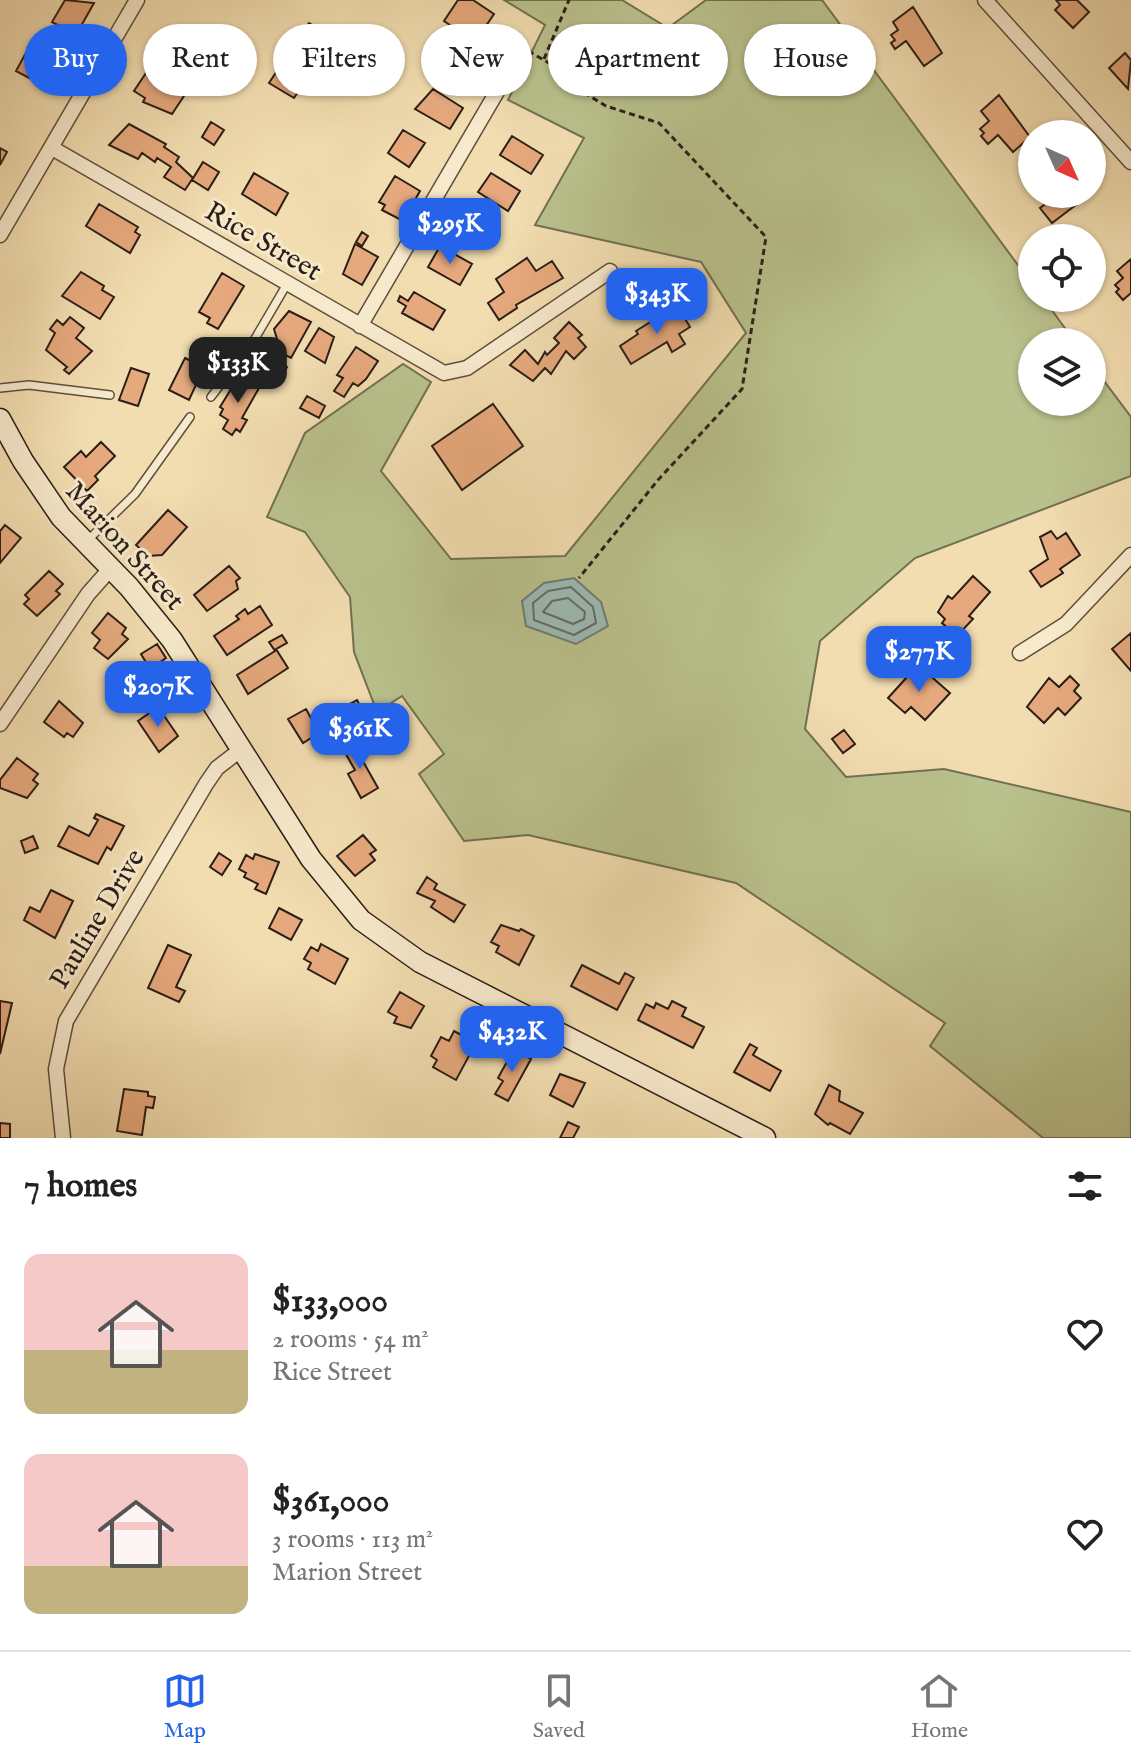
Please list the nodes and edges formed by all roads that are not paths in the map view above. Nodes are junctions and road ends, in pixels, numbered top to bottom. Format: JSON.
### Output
{"nodes":[{"id":1,"x":137,"y":0,"type":"edge"},
{"id":2,"x":985,"y":0,"type":"edge"},
{"id":3,"x":494,"y":96,"type":"edge"},
{"id":4,"x":52,"y":148,"type":"junction"},
{"id":5,"x":1131,"y":162,"type":"edge"},
{"id":6,"x":0,"y":235,"type":"edge"},
{"id":7,"x":610,"y":271,"type":"dead end"},
{"id":8,"x":287,"y":284,"type":"junction"},
{"id":9,"x":360,"y":326,"type":"junction"},
{"id":10,"x":0,"y":388,"type":"edge"},
{"id":11,"x":110,"y":395,"type":"dead end"},
{"id":12,"x":211,"y":397,"type":"dead end"},
{"id":13,"x":190,"y":417,"type":"dead end"},
{"id":14,"x":0,"y":419,"type":"edge"},
{"id":15,"x":85,"y":543,"type":"junction"},
{"id":16,"x":1131,"y":555,"type":"edge"},
{"id":17,"x":111,"y":568,"type":"junction"},
{"id":18,"x":1020,"y":653,"type":"dead end"},
{"id":19,"x":0,"y":724,"type":"edge"},
{"id":20,"x":243,"y":748,"type":"junction"},
{"id":21,"x":63,"y":1138,"type":"edge"},
{"id":22,"x":765,"y":1138,"type":"edge"}],
"edges":[{"from":1,"to":4,"type":"street"},
{"from":2,"to":5,"type":"street"},
{"from":3,"to":9,"type":"street"},
{"from":4,"to":6,"type":"street"},
{"from":4,"to":8,"type":"street","name":"Rice Street"},
{"from":7,"to":9,"type":"street","name":"Rice Street"},
{"from":8,"to":9,"type":"street","name":"Rice Street"},
{"from":8,"to":12,"type":"lane"},
{"from":10,"to":11,"type":"lane"},
{"from":13,"to":15,"type":"lane"},
{"from":14,"to":15,"type":"street","name":"Marion Street"},
{"from":15,"to":17,"type":"street","name":"Marion Street"},
{"from":16,"to":18,"type":"street"},
{"from":17,"to":19,"type":"street"},
{"from":17,"to":20,"type":"street","name":"Marion Street"},
{"from":20,"to":21,"type":"street","name":"Pauline Drive"},
{"from":20,"to":22,"type":"street","name":"Marion Street"}]}
